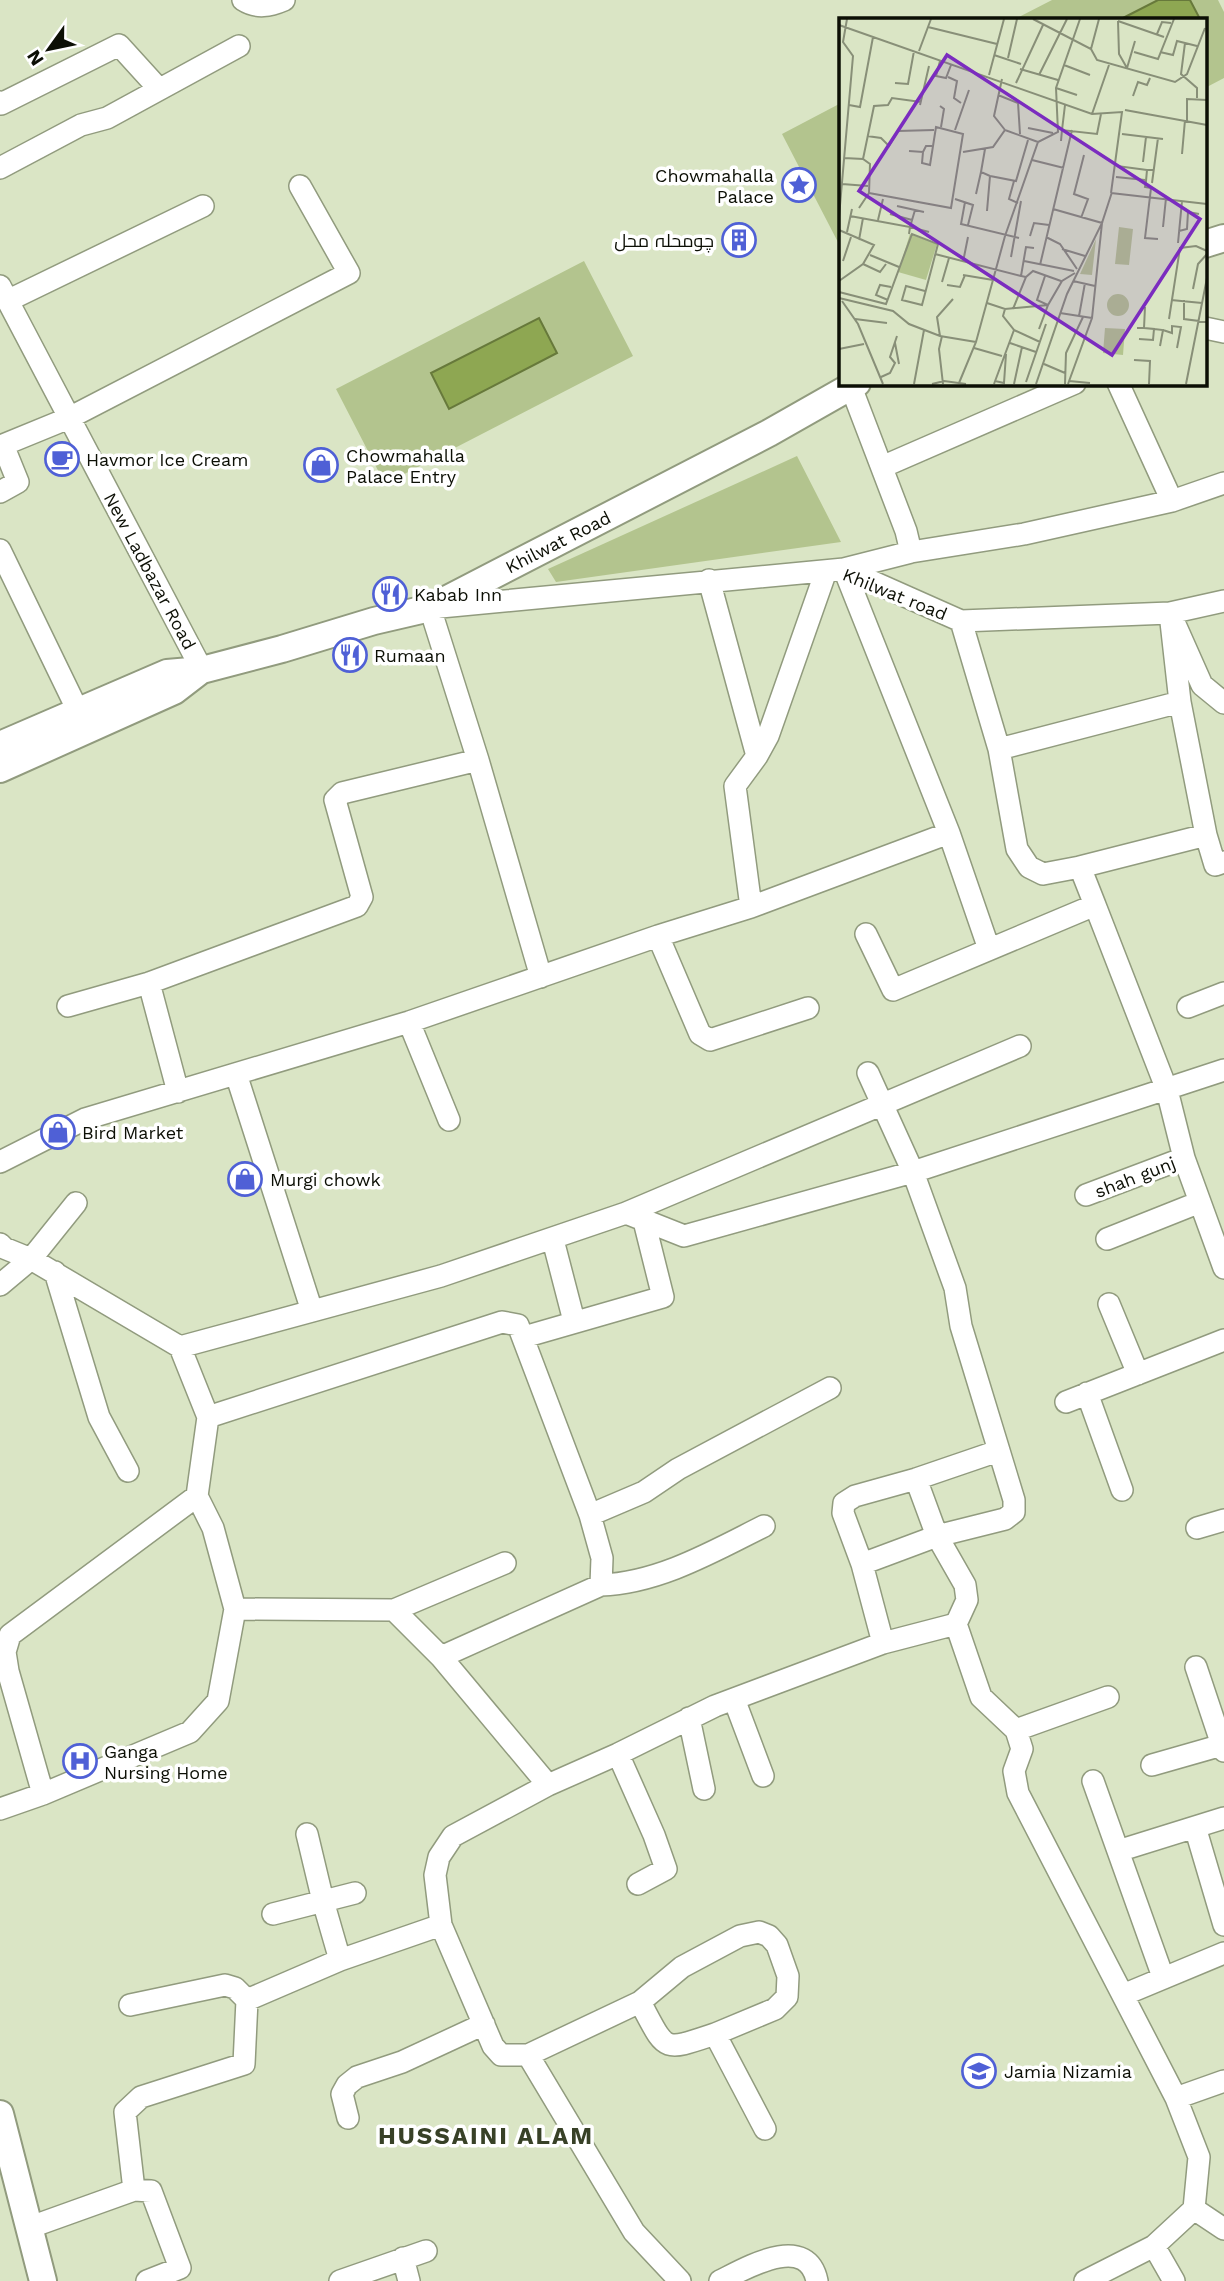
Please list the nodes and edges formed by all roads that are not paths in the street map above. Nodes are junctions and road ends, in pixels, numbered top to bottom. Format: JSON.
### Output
{"nodes":[{"id":1,"x":243,"y":0,"type":"edge"},
{"id":2,"x":284,"y":0,"type":"edge"},
{"id":3,"x":239,"y":46,"type":"dead end"},
{"id":4,"x":159,"y":89,"type":"junction"},
{"id":5,"x":0,"y":102,"type":"edge"},
{"id":6,"x":0,"y":168,"type":"edge"},
{"id":7,"x":300,"y":186,"type":"dead end"},
{"id":8,"x":203,"y":206,"type":"dead end"},
{"id":9,"x":1224,"y":238,"type":"edge"},
{"id":10,"x":1206,"y":244,"type":"edge"},
{"id":11,"x":5,"y":302,"type":"edge"},
{"id":12,"x":1206,"y":328,"type":"edge"},
{"id":13,"x":1224,"y":332,"type":"edge"},
{"id":14,"x":854,"y":385,"type":"edge"},
{"id":15,"x":1069,"y":385,"type":"edge"},
{"id":16,"x":1119,"y":385,"type":"edge"},
{"id":17,"x":69,"y":418,"type":"junction"},
{"id":18,"x":882,"y":467,"type":"junction"},
{"id":19,"x":1224,"y":483,"type":"edge"},
{"id":20,"x":0,"y":492,"type":"edge"},
{"id":21,"x":1172,"y":501,"type":"junction"},
{"id":22,"x":0,"y":550,"type":"edge"},
{"id":23,"x":911,"y":552,"type":"junction"},
{"id":24,"x":835,"y":570,"type":"junction"},
{"id":25,"x":709,"y":580,"type":"junction"},
{"id":26,"x":1224,"y":601,"type":"edge"},
{"id":27,"x":430,"y":608,"type":"junction"},
{"id":28,"x":1170,"y":613,"type":"junction"},
{"id":29,"x":961,"y":621,"type":"junction"},
{"id":30,"x":202,"y":670,"type":"junction"},
{"id":31,"x":1180,"y":702,"type":"junction"},
{"id":32,"x":1224,"y":703,"type":"edge"},
{"id":33,"x":78,"y":711,"type":"junction"},
{"id":34,"x":999,"y":749,"type":"junction"},
{"id":35,"x":0,"y":750,"type":"edge"},
{"id":36,"x":757,"y":756,"type":"junction"},
{"id":37,"x":478,"y":760,"type":"junction"},
{"id":38,"x":949,"y":833,"type":"junction"},
{"id":39,"x":1206,"y":835,"type":"junction"},
{"id":40,"x":1224,"y":862,"type":"edge"},
{"id":41,"x":1080,"y":867,"type":"junction"},
{"id":42,"x":1095,"y":905,"type":"junction"},
{"id":43,"x":751,"y":907,"type":"junction"},
{"id":44,"x":866,"y":934,"type":"dead end"},
{"id":45,"x":658,"y":936,"type":"junction"},
{"id":46,"x":989,"y":949,"type":"junction"},
{"id":47,"x":541,"y":977,"type":"junction"},
{"id":48,"x":149,"y":983,"type":"junction"},
{"id":49,"x":1224,"y":993,"type":"edge"},
{"id":50,"x":68,"y":1006,"type":"dead end"},
{"id":51,"x":1188,"y":1007,"type":"dead end"},
{"id":52,"x":808,"y":1008,"type":"dead end"},
{"id":53,"x":409,"y":1022,"type":"junction"},
{"id":54,"x":1020,"y":1046,"type":"dead end"},
{"id":55,"x":1224,"y":1070,"type":"edge"},
{"id":56,"x":868,"y":1073,"type":"dead end"},
{"id":57,"x":236,"y":1074,"type":"junction"},
{"id":58,"x":1167,"y":1090,"type":"junction"},
{"id":59,"x":178,"y":1092,"type":"junction"},
{"id":60,"x":883,"y":1105,"type":"junction"},
{"id":61,"x":449,"y":1120,"type":"dead end"},
{"id":62,"x":1184,"y":1158,"type":"junction"},
{"id":63,"x":0,"y":1162,"type":"edge"},
{"id":64,"x":913,"y":1172,"type":"junction"},
{"id":65,"x":1086,"y":1195,"type":"dead end"},
{"id":66,"x":1200,"y":1202,"type":"junction"},
{"id":67,"x":76,"y":1203,"type":"dead end"},
{"id":68,"x":635,"y":1217,"type":"junction"},
{"id":69,"x":1107,"y":1239,"type":"dead end"},
{"id":70,"x":553,"y":1240,"type":"junction"},
{"id":71,"x":1,"y":1247,"type":"edge"},
{"id":72,"x":31,"y":1259,"type":"junction"},
{"id":73,"x":1224,"y":1268,"type":"edge"},
{"id":74,"x":55,"y":1272,"type":"junction"},
{"id":75,"x":0,"y":1285,"type":"edge"},
{"id":76,"x":1109,"y":1304,"type":"dead end"},
{"id":77,"x":312,"y":1311,"type":"junction"},
{"id":78,"x":574,"y":1321,"type":"junction"},
{"id":79,"x":524,"y":1337,"type":"junction"},
{"id":80,"x":1224,"y":1340,"type":"edge"},
{"id":81,"x":180,"y":1347,"type":"junction"},
{"id":82,"x":1138,"y":1374,"type":"junction"},
{"id":83,"x":830,"y":1388,"type":"dead end"},
{"id":84,"x":1087,"y":1393,"type":"junction"},
{"id":85,"x":1066,"y":1402,"type":"dead end"},
{"id":86,"x":208,"y":1417,"type":"junction"},
{"id":87,"x":998,"y":1451,"type":"junction"},
{"id":88,"x":128,"y":1471,"type":"dead end"},
{"id":89,"x":916,"y":1479,"type":"junction"},
{"id":90,"x":1122,"y":1490,"type":"dead end"},
{"id":91,"x":197,"y":1496,"type":"junction"},
{"id":92,"x":590,"y":1515,"type":"junction"},
{"id":93,"x":1224,"y":1520,"type":"edge"},
{"id":94,"x":764,"y":1525,"type":"dead end"},
{"id":95,"x":1198,"y":1528,"type":"dead end"},
{"id":96,"x":937,"y":1536,"type":"junction"},
{"id":97,"x":505,"y":1563,"type":"dead end"},
{"id":98,"x":862,"y":1564,"type":"junction"},
{"id":99,"x":601,"y":1585,"type":"junction"},
{"id":100,"x":235,"y":1609,"type":"junction"},
{"id":101,"x":394,"y":1611,"type":"junction"},
{"id":102,"x":956,"y":1624,"type":"junction"},
{"id":103,"x":883,"y":1643,"type":"junction"},
{"id":104,"x":441,"y":1657,"type":"junction"},
{"id":105,"x":1196,"y":1667,"type":"dead end"},
{"id":106,"x":1108,"y":1698,"type":"dead end"},
{"id":107,"x":734,"y":1699,"type":"junction"},
{"id":108,"x":689,"y":1718,"type":"junction"},
{"id":109,"x":1016,"y":1730,"type":"junction"},
{"id":110,"x":1223,"y":1748,"type":"edge"},
{"id":111,"x":618,"y":1754,"type":"junction"},
{"id":112,"x":1152,"y":1765,"type":"dead end"},
{"id":113,"x":763,"y":1776,"type":"dead end"},
{"id":114,"x":1093,"y":1781,"type":"dead end"},
{"id":115,"x":548,"y":1784,"type":"junction"},
{"id":116,"x":704,"y":1788,"type":"dead end"},
{"id":117,"x":43,"y":1794,"type":"junction"},
{"id":118,"x":0,"y":1809,"type":"edge"},
{"id":119,"x":1224,"y":1818,"type":"edge"},
{"id":120,"x":1195,"y":1827,"type":"junction"},
{"id":121,"x":307,"y":1834,"type":"dead end"},
{"id":122,"x":1118,"y":1851,"type":"junction"},
{"id":123,"x":638,"y":1884,"type":"dead end"},
{"id":124,"x":355,"y":1893,"type":"dead end"},
{"id":125,"x":323,"y":1901,"type":"junction"},
{"id":126,"x":273,"y":1914,"type":"dead end"},
{"id":127,"x":441,"y":1925,"type":"junction"},
{"id":128,"x":1224,"y":1925,"type":"edge"},
{"id":129,"x":1224,"y":1953,"type":"edge"},
{"id":130,"x":340,"y":1960,"type":"junction"},
{"id":131,"x":1163,"y":1977,"type":"junction"},
{"id":132,"x":1123,"y":1995,"type":"junction"},
{"id":133,"x":247,"y":2000,"type":"junction"},
{"id":134,"x":639,"y":2002,"type":"junction"},
{"id":135,"x":130,"y":2005,"type":"dead end"},
{"id":136,"x":484,"y":2025,"type":"junction"},
{"id":137,"x":715,"y":2034,"type":"junction"},
{"id":138,"x":528,"y":2055,"type":"junction"},
{"id":139,"x":1224,"y":2081,"type":"edge"},
{"id":140,"x":1176,"y":2098,"type":"junction"},
{"id":141,"x":348,"y":2118,"type":"dead end"},
{"id":142,"x":1,"y":2121,"type":"edge"},
{"id":143,"x":765,"y":2129,"type":"dead end"},
{"id":144,"x":134,"y":2190,"type":"junction"},
{"id":145,"x":1194,"y":2209,"type":"junction"},
{"id":146,"x":28,"y":2228,"type":"junction"},
{"id":147,"x":1224,"y":2229,"type":"edge"},
{"id":148,"x":1154,"y":2246,"type":"junction"},
{"id":149,"x":426,"y":2251,"type":"dead end"},
{"id":150,"x":403,"y":2258,"type":"junction"},
{"id":151,"x":43,"y":2281,"type":"edge"},
{"id":152,"x":147,"y":2281,"type":"edge"},
{"id":153,"x":340,"y":2281,"type":"edge"},
{"id":154,"x":410,"y":2281,"type":"edge"},
{"id":155,"x":680,"y":2281,"type":"edge"},
{"id":156,"x":720,"y":2281,"type":"edge"},
{"id":157,"x":817,"y":2281,"type":"edge"},
{"id":158,"x":1085,"y":2281,"type":"edge"},
{"id":159,"x":1174,"y":2281,"type":"edge"}],
"edges":[{"from":1,"to":2,"type":"street"},
{"from":3,"to":4,"type":"street"},
{"from":4,"to":5,"type":"street"},
{"from":4,"to":6,"type":"street"},
{"from":7,"to":17,"type":"street"},
{"from":8,"to":11,"type":"street"},
{"from":9,"to":10,"type":"main road"},
{"from":11,"to":17,"type":"street","name":"New Ladbazar Road"},
{"from":12,"to":13,"type":"street"},
{"from":14,"to":18,"type":"street"},
{"from":14,"to":27,"type":"main road","name":"Khilwat Road"},
{"from":15,"to":18,"type":"street"},
{"from":16,"to":21,"type":"street"},
{"from":17,"to":20,"type":"street"},
{"from":17,"to":30,"type":"street","name":"New Ladbazar Road"},
{"from":18,"to":23,"type":"street"},
{"from":19,"to":21,"type":"street"},
{"from":21,"to":23,"type":"street"},
{"from":22,"to":33,"type":"street"},
{"from":23,"to":24,"type":"street"},
{"from":24,"to":25,"type":"street","name":"Khilwat road"},
{"from":24,"to":29,"type":"street","name":"Khilwat road"},
{"from":24,"to":36,"type":"street"},
{"from":24,"to":38,"type":"street"},
{"from":25,"to":27,"type":"street","name":"Khilwat road"},
{"from":25,"to":36,"type":"street"},
{"from":26,"to":28,"type":"street","name":"Khilwat road"},
{"from":27,"to":30,"type":"main road","name":"Khilwat Road"},
{"from":27,"to":37,"type":"street"},
{"from":28,"to":29,"type":"street","name":"Khilwat road"},
{"from":28,"to":31,"type":"street"},
{"from":28,"to":32,"type":"street"},
{"from":29,"to":34,"type":"street"},
{"from":30,"to":33,"type":"main road","name":"Khilwat Road"},
{"from":30,"to":35,"type":"main road","name":"Khilwat Road"},
{"from":31,"to":34,"type":"street"},
{"from":31,"to":39,"type":"street"},
{"from":33,"to":35,"type":"main road","name":"Khilwat Road"},
{"from":34,"to":41,"type":"street"},
{"from":36,"to":43,"type":"street"},
{"from":37,"to":47,"type":"street"},
{"from":37,"to":48,"type":"street"},
{"from":38,"to":43,"type":"street"},
{"from":38,"to":46,"type":"street"},
{"from":39,"to":40,"type":"street"},
{"from":39,"to":41,"type":"street"},
{"from":41,"to":42,"type":"street"},
{"from":42,"to":46,"type":"street"},
{"from":42,"to":58,"type":"street"},
{"from":43,"to":45,"type":"street"},
{"from":44,"to":46,"type":"street"},
{"from":45,"to":47,"type":"street"},
{"from":45,"to":52,"type":"street"},
{"from":47,"to":53,"type":"street"},
{"from":48,"to":50,"type":"street"},
{"from":48,"to":59,"type":"street"},
{"from":49,"to":51,"type":"street"},
{"from":53,"to":57,"type":"street"},
{"from":53,"to":61,"type":"street"},
{"from":54,"to":60,"type":"street"},
{"from":55,"to":58,"type":"street"},
{"from":56,"to":60,"type":"street"},
{"from":57,"to":59,"type":"street"},
{"from":57,"to":77,"type":"street"},
{"from":58,"to":62,"type":"street"},
{"from":58,"to":64,"type":"street"},
{"from":59,"to":63,"type":"street"},
{"from":60,"to":64,"type":"street"},
{"from":60,"to":68,"type":"street"},
{"from":62,"to":65,"type":"street","name":"shah gunj"},
{"from":62,"to":66,"type":"street"},
{"from":64,"to":68,"type":"street"},
{"from":64,"to":87,"type":"street"},
{"from":66,"to":69,"type":"street"},
{"from":66,"to":73,"type":"street"},
{"from":67,"to":72,"type":"street"},
{"from":68,"to":70,"type":"street"},
{"from":68,"to":78,"type":"street"},
{"from":70,"to":77,"type":"street"},
{"from":70,"to":78,"type":"street"},
{"from":71,"to":72,"type":"street"},
{"from":72,"to":74,"type":"street"},
{"from":72,"to":75,"type":"street"},
{"from":74,"to":81,"type":"street"},
{"from":74,"to":88,"type":"street"},
{"from":76,"to":82,"type":"street"},
{"from":77,"to":81,"type":"street"},
{"from":78,"to":79,"type":"street"},
{"from":79,"to":86,"type":"street"},
{"from":79,"to":92,"type":"street"},
{"from":80,"to":82,"type":"street"},
{"from":81,"to":86,"type":"street"},
{"from":82,"to":84,"type":"street"},
{"from":83,"to":92,"type":"street"},
{"from":84,"to":85,"type":"street"},
{"from":84,"to":90,"type":"street"},
{"from":86,"to":91,"type":"street"},
{"from":87,"to":89,"type":"street"},
{"from":87,"to":96,"type":"street"},
{"from":89,"to":96,"type":"street"},
{"from":89,"to":98,"type":"street"},
{"from":91,"to":100,"type":"street"},
{"from":91,"to":117,"type":"street"},
{"from":92,"to":99,"type":"street"},
{"from":93,"to":95,"type":"street"},
{"from":94,"to":99,"type":"street"},
{"from":96,"to":98,"type":"street"},
{"from":96,"to":102,"type":"street"},
{"from":97,"to":101,"type":"street"},
{"from":98,"to":103,"type":"street"},
{"from":99,"to":104,"type":"street"},
{"from":100,"to":101,"type":"street"},
{"from":100,"to":117,"type":"street"},
{"from":101,"to":104,"type":"street"},
{"from":102,"to":103,"type":"street"},
{"from":102,"to":109,"type":"street"},
{"from":103,"to":107,"type":"street"},
{"from":104,"to":115,"type":"street"},
{"from":105,"to":110,"type":"street"},
{"from":106,"to":109,"type":"street"},
{"from":107,"to":108,"type":"street"},
{"from":107,"to":113,"type":"street"},
{"from":108,"to":111,"type":"street"},
{"from":108,"to":116,"type":"street"},
{"from":109,"to":132,"type":"street"},
{"from":110,"to":112,"type":"street"},
{"from":111,"to":115,"type":"street"},
{"from":111,"to":123,"type":"street"},
{"from":114,"to":122,"type":"street"},
{"from":115,"to":127,"type":"street"},
{"from":117,"to":118,"type":"street"},
{"from":119,"to":120,"type":"street"},
{"from":120,"to":122,"type":"street"},
{"from":120,"to":128,"type":"street"},
{"from":121,"to":125,"type":"street"},
{"from":122,"to":131,"type":"street"},
{"from":124,"to":125,"type":"street"},
{"from":125,"to":126,"type":"street"},
{"from":125,"to":130,"type":"street"},
{"from":127,"to":130,"type":"street"},
{"from":127,"to":136,"type":"street"},
{"from":129,"to":131,"type":"street"},
{"from":130,"to":133,"type":"street"},
{"from":131,"to":132,"type":"street"},
{"from":132,"to":140,"type":"street"},
{"from":133,"to":135,"type":"street"},
{"from":133,"to":144,"type":"street"},
{"from":134,"to":137,"type":"street"},
{"from":134,"to":137,"type":"street"},
{"from":134,"to":138,"type":"street"},
{"from":136,"to":138,"type":"street"},
{"from":136,"to":141,"type":"street"},
{"from":137,"to":143,"type":"street"},
{"from":138,"to":155,"type":"street"},
{"from":139,"to":140,"type":"street"},
{"from":140,"to":145,"type":"street"},
{"from":142,"to":146,"type":"main road"},
{"from":144,"to":146,"type":"street"},
{"from":144,"to":152,"type":"street"},
{"from":145,"to":147,"type":"street"},
{"from":145,"to":148,"type":"street"},
{"from":146,"to":151,"type":"main road"},
{"from":148,"to":158,"type":"street"},
{"from":148,"to":159,"type":"street"},
{"from":149,"to":150,"type":"street"},
{"from":150,"to":153,"type":"street"},
{"from":150,"to":154,"type":"street"},
{"from":156,"to":157,"type":"street"}]}
